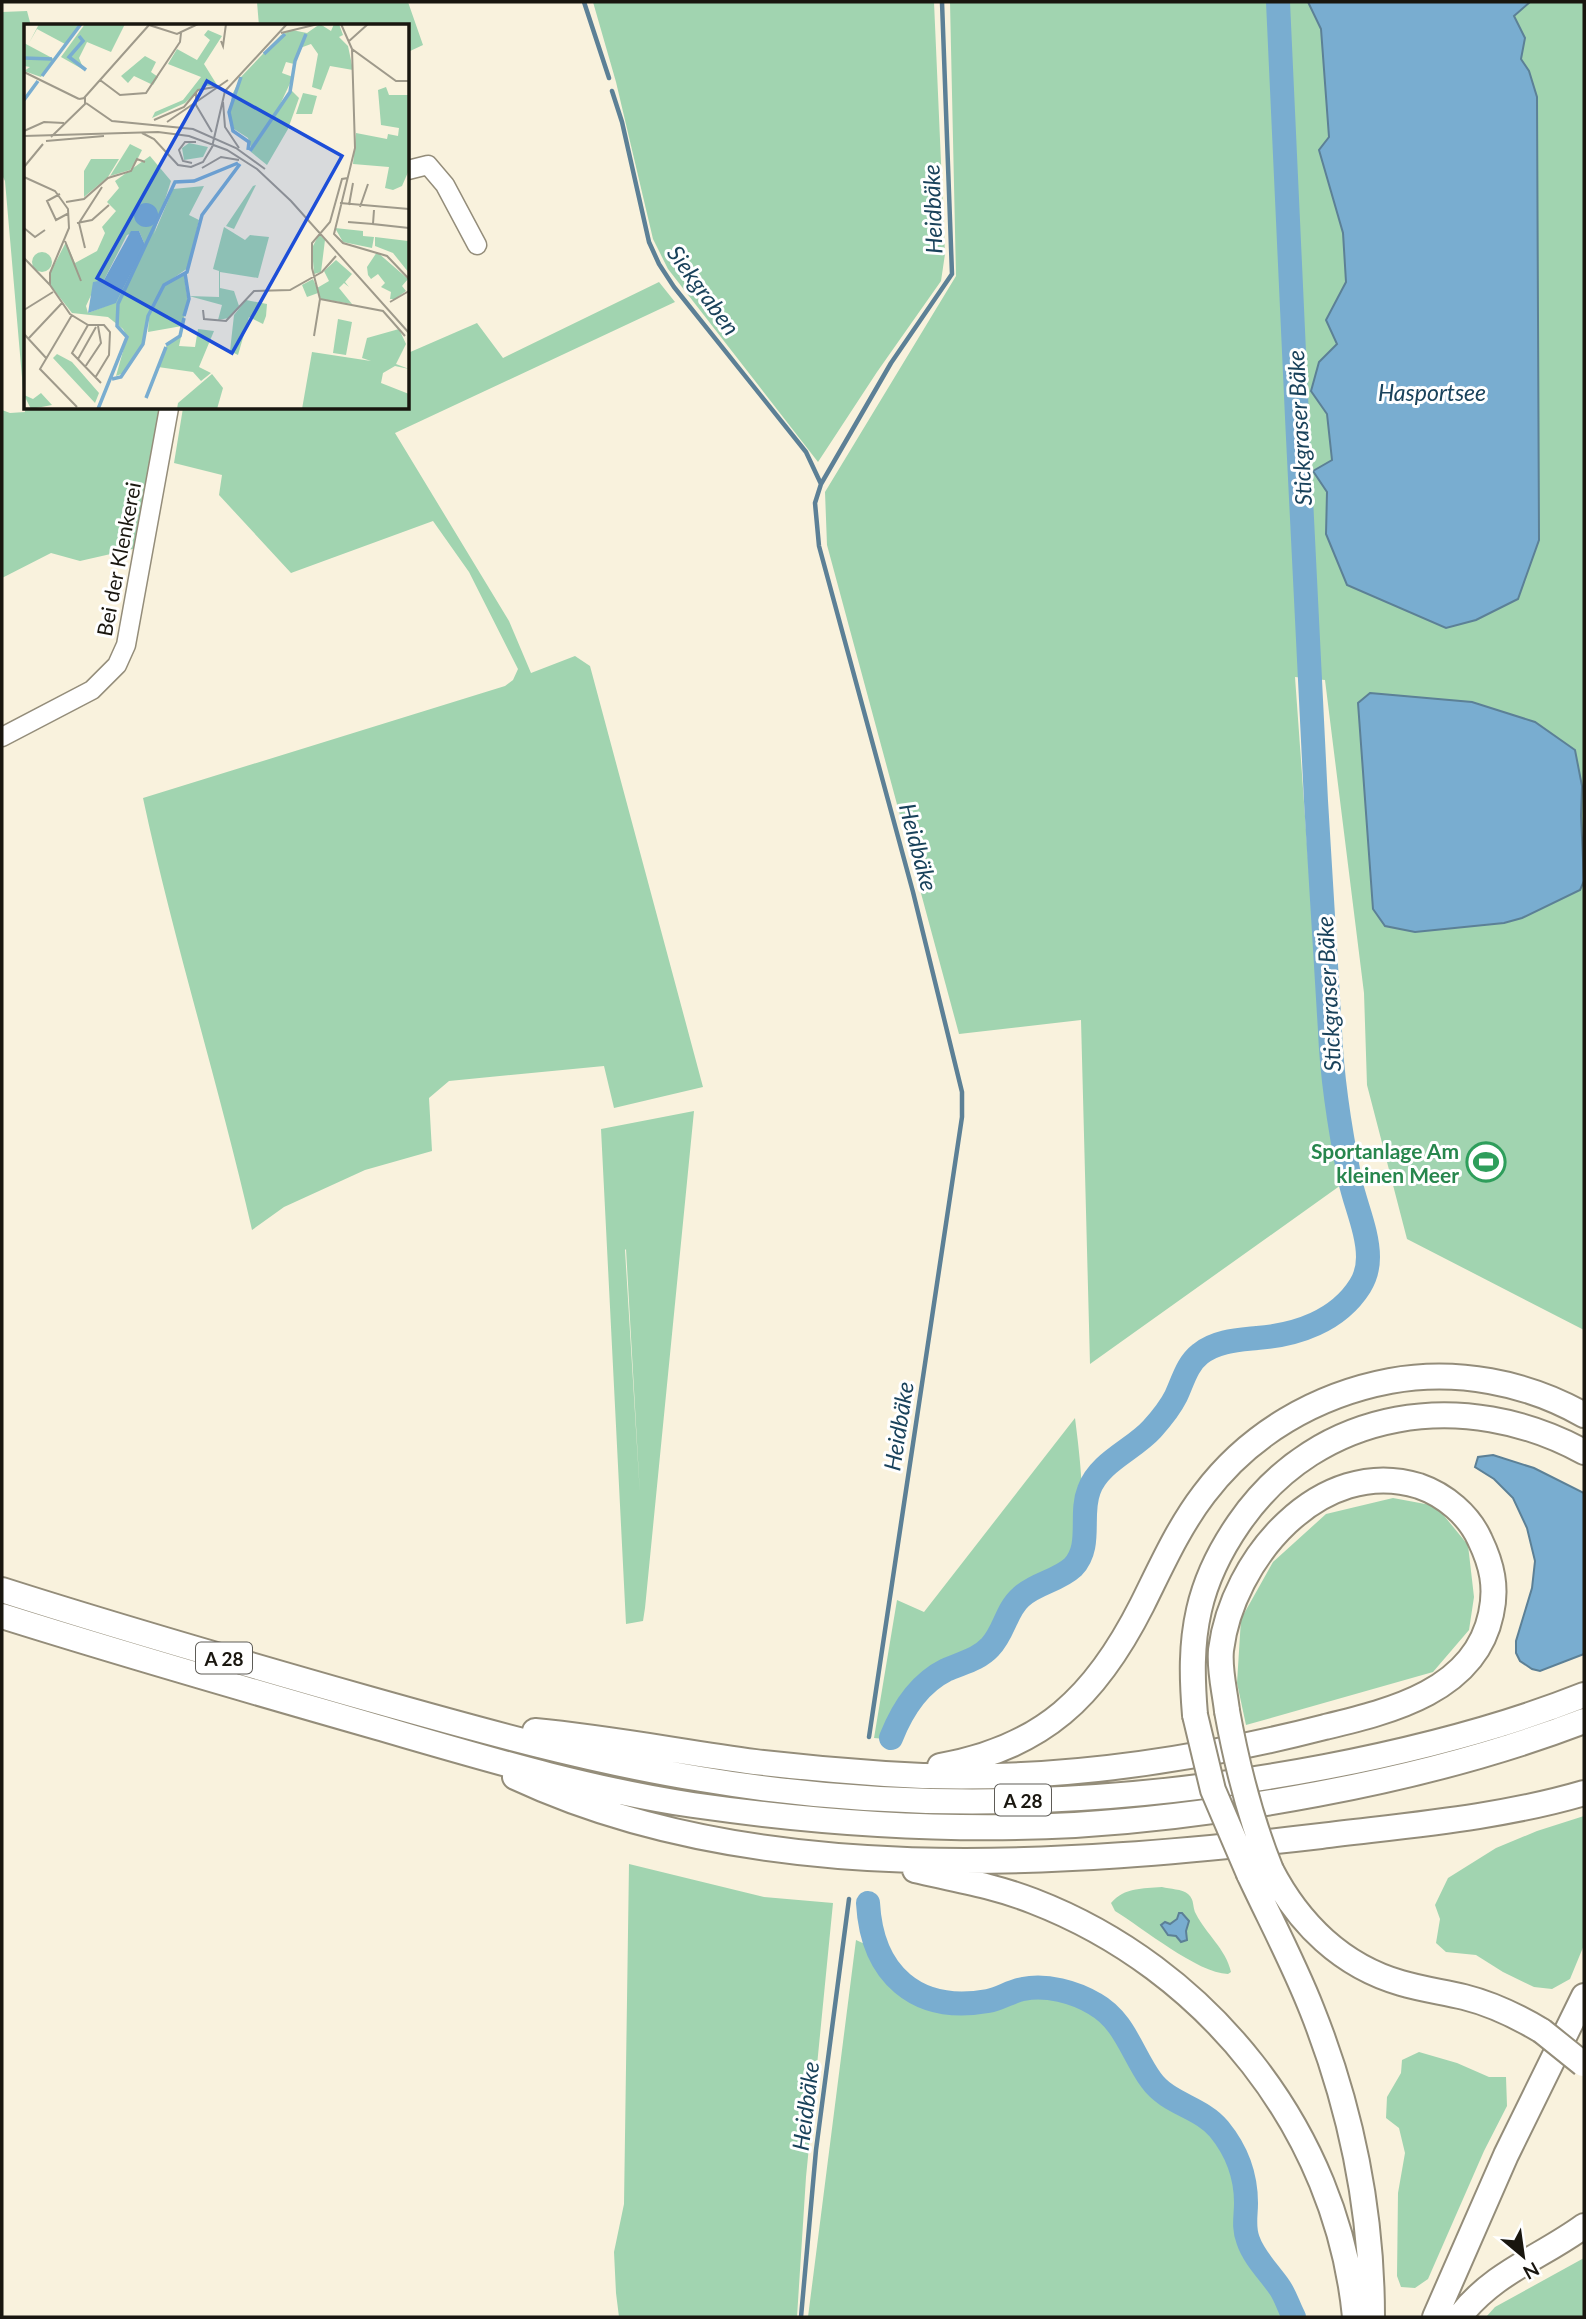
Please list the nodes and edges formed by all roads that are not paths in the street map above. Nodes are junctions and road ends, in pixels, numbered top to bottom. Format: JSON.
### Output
{"nodes":[{"id":1,"x":410,"y":169,"type":"edge"},
{"id":2,"x":477,"y":245,"type":"dead end"},
{"id":3,"x":169,"y":410,"type":"edge"},
{"id":4,"x":2,"y":737,"type":"edge"},
{"id":5,"x":1584,"y":1415,"type":"edge"},
{"id":6,"x":1584,"y":1452,"type":"edge"},
{"id":7,"x":2,"y":1590,"type":"edge"},
{"id":8,"x":2,"y":1615,"type":"edge"},
{"id":9,"x":1584,"y":1695,"type":"edge"},
{"id":10,"x":1584,"y":1721,"type":"edge"},
{"id":11,"x":457,"y":1724,"type":"junction"},
{"id":12,"x":461,"y":1752,"type":"junction"},
{"id":13,"x":887,"y":1774,"type":"junction"},
{"id":14,"x":1584,"y":1793,"type":"edge"},
{"id":15,"x":863,"y":1858,"type":"junction"},
{"id":16,"x":1260,"y":1872,"type":"junction"},
{"id":17,"x":1584,"y":1996,"type":"edge"},
{"id":18,"x":1584,"y":2065,"type":"edge"},
{"id":19,"x":1584,"y":2226,"type":"edge"},
{"id":20,"x":1355,"y":2317,"type":"edge"},
{"id":21,"x":1372,"y":2317,"type":"edge"},
{"id":22,"x":1435,"y":2317,"type":"edge"},
{"id":23,"x":1459,"y":2317,"type":"edge"}],
"edges":[{"from":1,"to":2,"type":"street"},
{"from":3,"to":4,"type":"street","name":"Bei der Klenkerei"},
{"from":5,"to":13,"type":"highway"},
{"from":6,"to":16,"type":"highway","bridge":true},
{"from":7,"to":11,"type":"highway","number":"A 28"},
{"from":8,"to":12,"type":"highway","number":"A 28"},
{"from":9,"to":11,"type":"highway","number":"A 28"},
{"from":10,"to":12,"type":"highway","number":"A 28"},
{"from":11,"to":13,"type":"highway"},
{"from":12,"to":15,"type":"highway"},
{"from":13,"to":16,"type":"highway","bridge":true},
{"from":14,"to":15,"type":"highway"},
{"from":15,"to":20,"type":"highway"},
{"from":16,"to":18,"type":"highway","bridge":true},
{"from":16,"to":21,"type":"highway"},
{"from":17,"to":22,"type":"highway"},
{"from":19,"to":23,"type":"highway"}]}
